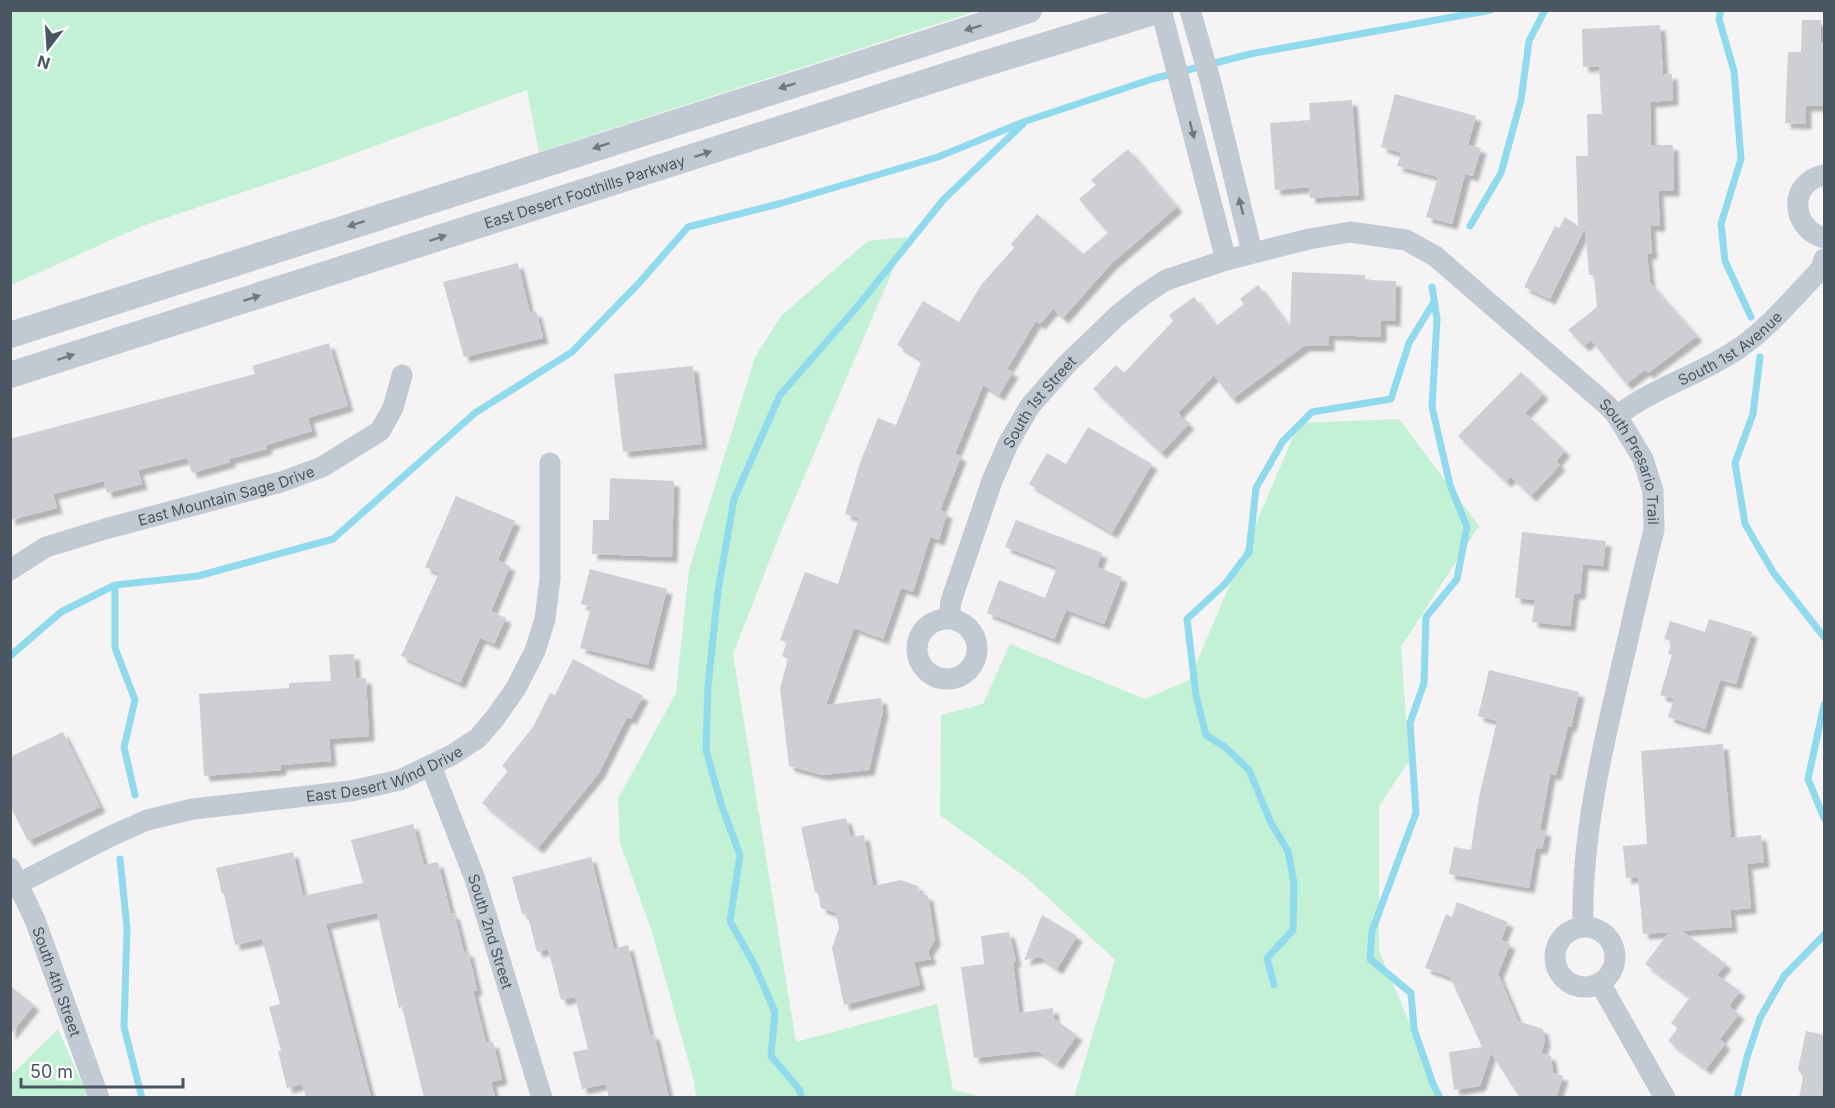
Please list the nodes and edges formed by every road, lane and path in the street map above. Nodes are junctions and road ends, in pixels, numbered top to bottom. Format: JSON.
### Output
{"nodes":[{"id":1,"x":1029,"y":10,"type":"edge"},
{"id":2,"x":1161,"y":10,"type":"edge"},
{"id":3,"x":1190,"y":10,"type":"edge"},
{"id":4,"x":1824,"y":176,"type":"edge"},
{"id":5,"x":1824,"y":238,"type":"edge"},
{"id":6,"x":1252,"y":252,"type":"junction"},
{"id":7,"x":1824,"y":259,"type":"edge"},
{"id":8,"x":1226,"y":260,"type":"junction"},
{"id":9,"x":10,"y":335,"type":"edge"},
{"id":10,"x":10,"y":375,"type":"edge"},
{"id":11,"x":402,"y":375,"type":"dead end"},
{"id":12,"x":1617,"y":416,"type":"junction"},
{"id":13,"x":550,"y":463,"type":"dead end"},
{"id":14,"x":10,"y":570,"type":"edge"},
{"id":15,"x":949,"y":619,"type":"dead end"},
{"id":16,"x":430,"y":766,"type":"junction"},
{"id":17,"x":13,"y":880,"type":"edge"},
{"id":18,"x":1583,"y":927,"type":"junction"},
{"id":19,"x":1600,"y":983,"type":"junction"},
{"id":20,"x":99,"y":1098,"type":"edge"},
{"id":21,"x":542,"y":1098,"type":"edge"},
{"id":22,"x":1665,"y":1098,"type":"edge"}],
"edges":[{"from":1,"to":9,"type":"street","one_way":true},
{"from":2,"to":8,"type":"street","one_way":true},
{"from":10,"to":2,"type":"street","name":"East Desert Foothills Parkway","one_way":true},
{"from":6,"to":3,"type":"street","one_way":true},
{"from":4,"to":5,"type":"street"},
{"from":6,"to":8,"type":"street","name":"South 1st Street"},
{"from":6,"to":12,"type":"street","name":"South Presario Trail"},
{"from":7,"to":12,"type":"street","name":"South 1st Avenue"},
{"from":8,"to":15,"type":"street","name":"South 1st Street"},
{"from":11,"to":14,"type":"street","name":"East Mountain Sage Drive"},
{"from":12,"to":18,"type":"street","name":"South Presario Trail"},
{"from":13,"to":16,"type":"street","name":"East Desert Wind Drive"},
{"from":16,"to":17,"type":"street","name":"East Desert Wind Drive"},
{"from":16,"to":21,"type":"street","name":"South 2nd Street"},
{"from":17,"to":20,"type":"street","name":"South 4th Street"},
{"from":18,"to":19,"type":"street"},
{"from":18,"to":19,"type":"street"},
{"from":19,"to":22,"type":"street"}]}
